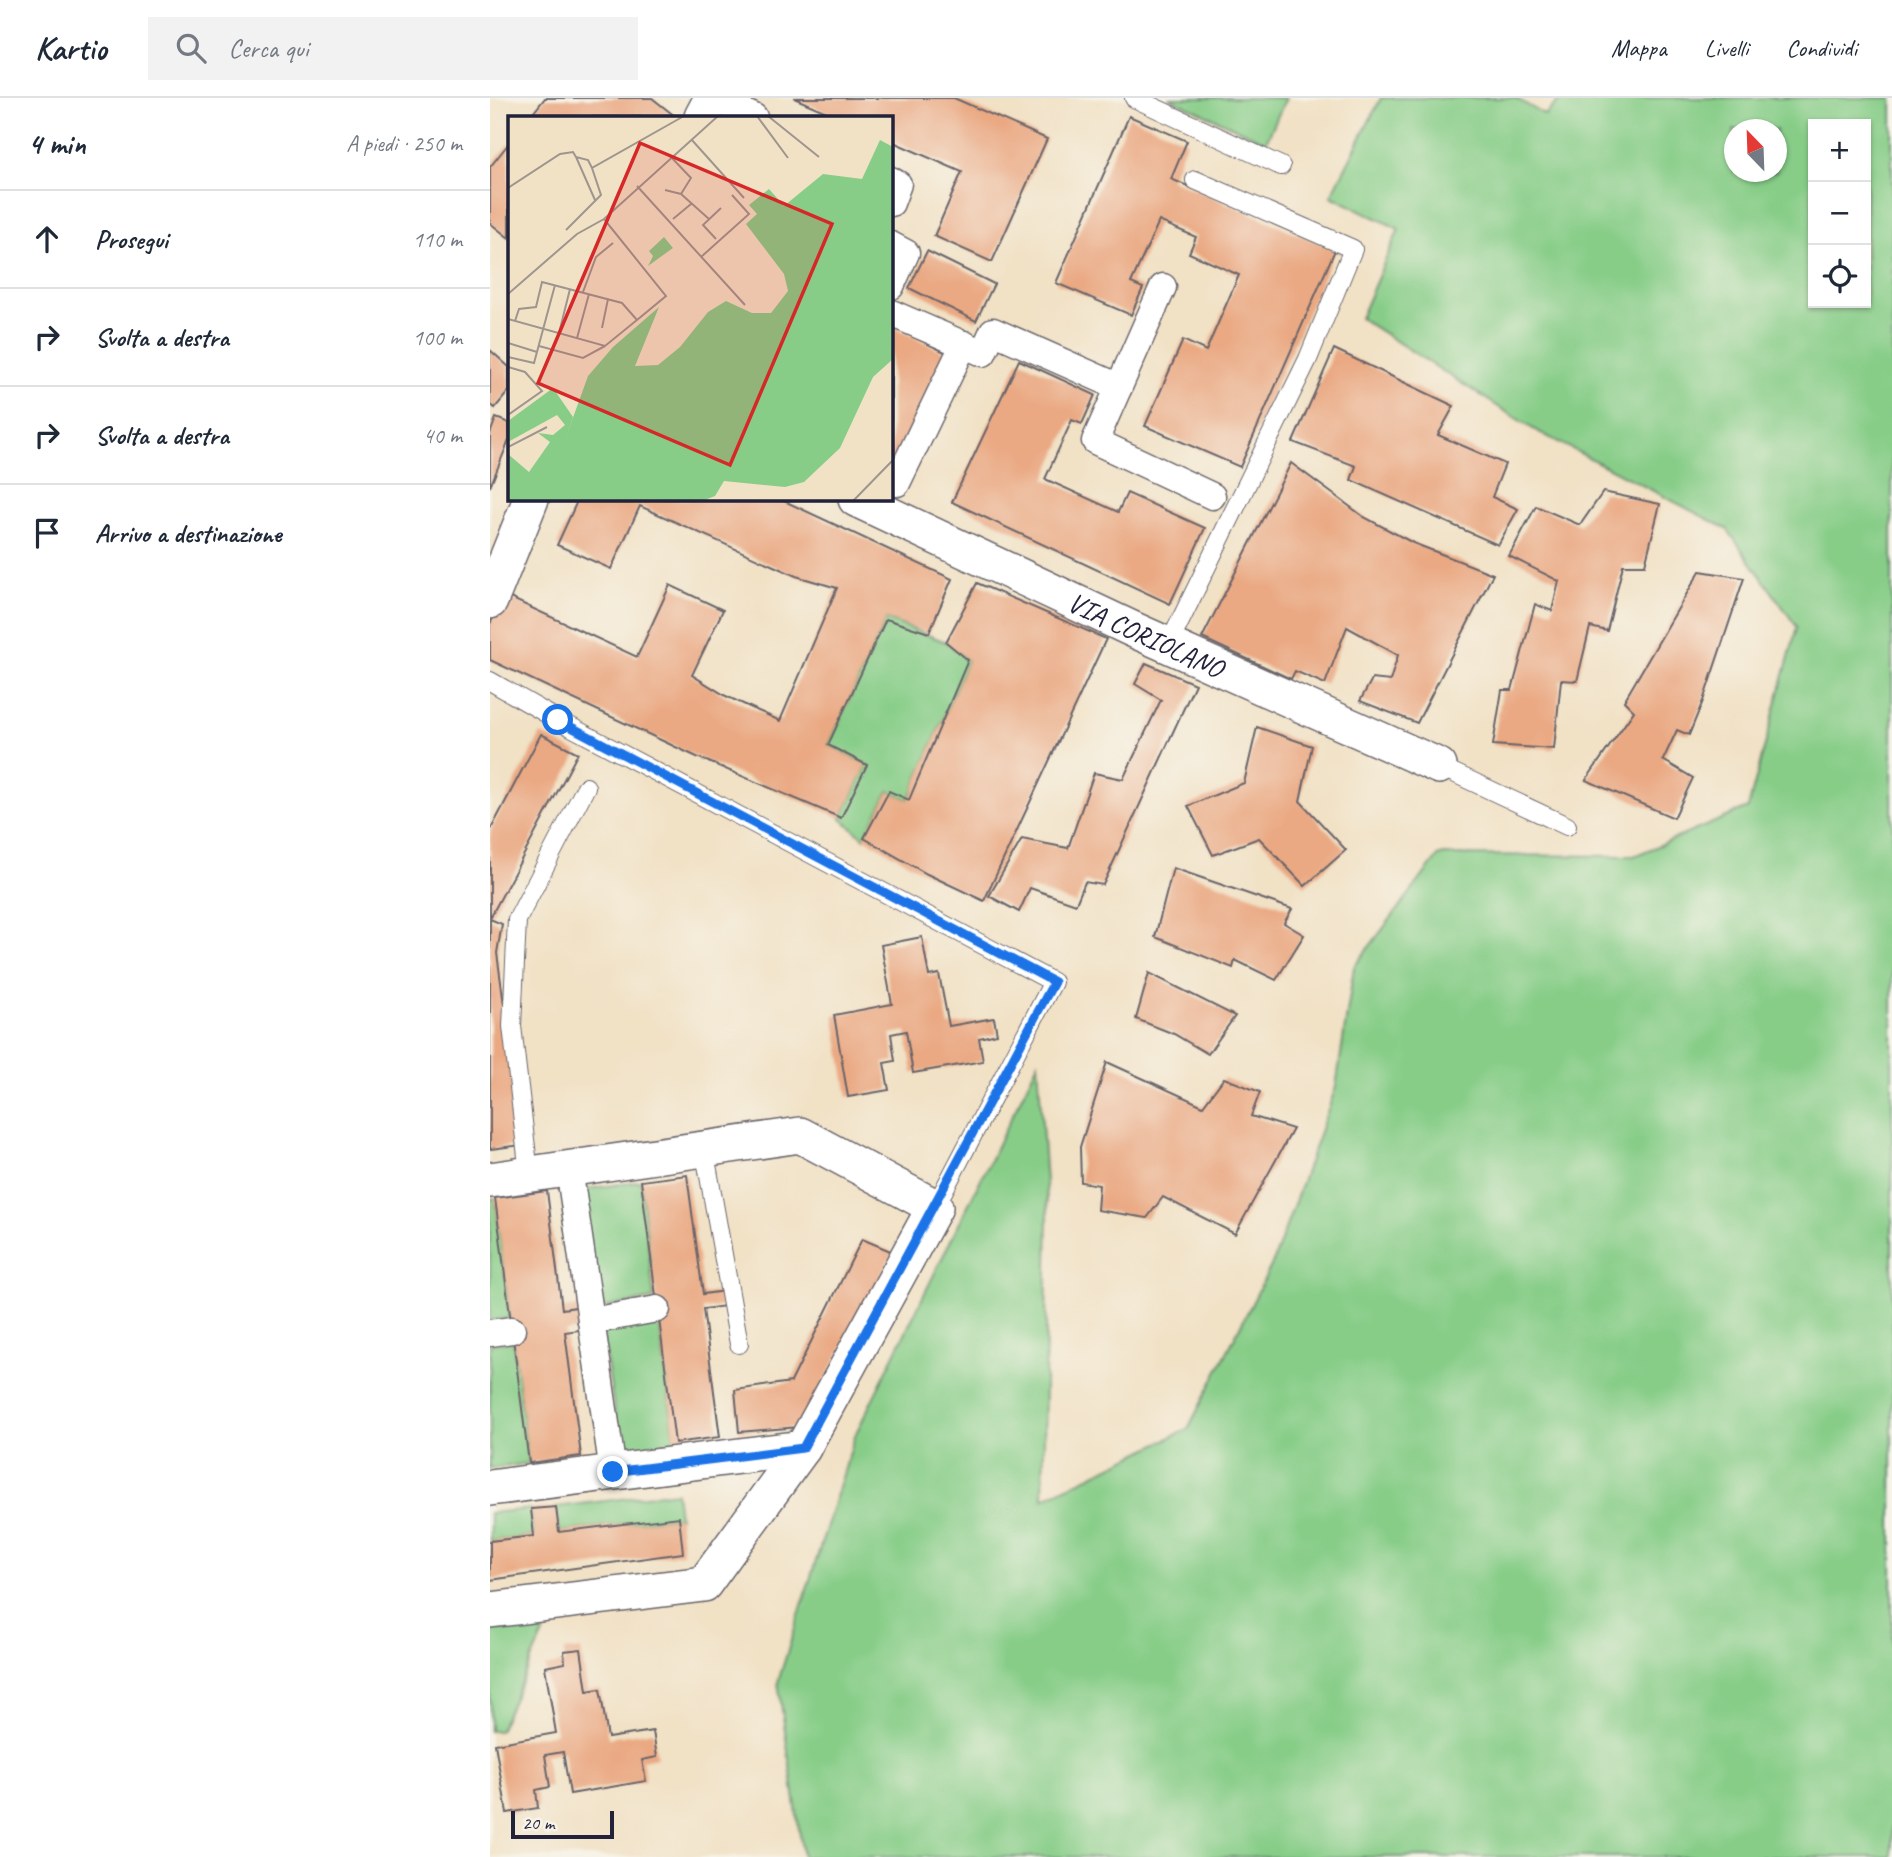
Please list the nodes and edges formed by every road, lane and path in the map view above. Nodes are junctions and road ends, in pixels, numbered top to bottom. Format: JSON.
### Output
{"nodes":[{"id":1,"x":712,"y":98,"type":"edge"},
{"id":2,"x":1134,"y":98,"type":"edge"},
{"id":3,"x":703,"y":116,"type":"edge"},
{"id":4,"x":752,"y":116,"type":"edge"},
{"id":5,"x":1281,"y":166,"type":"dead end"},
{"id":6,"x":1195,"y":180,"type":"dead end"},
{"id":7,"x":892,"y":181,"type":"edge"},
{"id":8,"x":892,"y":200,"type":"edge"},
{"id":9,"x":892,"y":246,"type":"edge"},
{"id":10,"x":892,"y":284,"type":"edge"},
{"id":11,"x":1163,"y":287,"type":"dead end"},
{"id":12,"x":892,"y":313,"type":"edge"},
{"id":13,"x":964,"y":344,"type":"junction"},
{"id":14,"x":1119,"y":387,"type":"junction"},
{"id":15,"x":897,"y":483,"type":"dead end"},
{"id":16,"x":1212,"y":496,"type":"dead end"},
{"id":17,"x":531,"y":500,"type":"edge"},
{"id":18,"x":858,"y":500,"type":"edge"},
{"id":19,"x":490,"y":601,"type":"edge"},
{"id":20,"x":1168,"y":646,"type":"junction"},
{"id":21,"x":490,"y":681,"type":"edge"},
{"id":22,"x":1439,"y":766,"type":"joint"},
{"id":23,"x":586,"y":787,"type":"dead end"},
{"id":24,"x":1567,"y":826,"type":"dead end"},
{"id":25,"x":705,"y":1149,"type":"junction"},
{"id":26,"x":569,"y":1168,"type":"junction"},
{"id":27,"x":529,"y":1174,"type":"junction"},
{"id":28,"x":490,"y":1180,"type":"edge"},
{"id":29,"x":934,"y":1207,"type":"junction"},
{"id":30,"x":657,"y":1309,"type":"dead end"},
{"id":31,"x":591,"y":1321,"type":"junction"},
{"id":32,"x":739,"y":1344,"type":"dead end"},
{"id":33,"x":803,"y":1448,"type":"junction"},
{"id":34,"x":613,"y":1472,"type":"junction"},
{"id":35,"x":490,"y":1488,"type":"edge"},
{"id":36,"x":490,"y":1610,"type":"edge"}],
"edges":[{"from":1,"to":3,"type":"street"},
{"from":1,"to":4,"type":"street"},
{"from":2,"to":5,"type":"lane"},
{"from":6,"to":20,"type":"lane"},
{"from":7,"to":8,"type":"street"},
{"from":9,"to":10,"type":"street"},
{"from":11,"to":14,"type":"street"},
{"from":12,"to":13,"type":"street"},
{"from":13,"to":14,"type":"street"},
{"from":13,"to":15,"type":"street"},
{"from":14,"to":16,"type":"street"},
{"from":17,"to":19,"type":"street"},
{"from":18,"to":20,"type":"street","name":"VIA CORIOLANO"},
{"from":20,"to":22,"type":"street","name":"VIA CORIOLANO"},
{"from":21,"to":29,"type":"lane"},
{"from":22,"to":24,"type":"lane"},
{"from":23,"to":27,"type":"lane"},
{"from":25,"to":26,"type":"street"},
{"from":25,"to":29,"type":"street"},
{"from":25,"to":32,"type":"lane"},
{"from":26,"to":27,"type":"street"},
{"from":26,"to":31,"type":"street"},
{"from":27,"to":28,"type":"street"},
{"from":29,"to":33,"type":"street"},
{"from":30,"to":31,"type":"street"},
{"from":31,"to":34,"type":"street"},
{"from":33,"to":34,"type":"street"},
{"from":33,"to":36,"type":"street"},
{"from":34,"to":35,"type":"street"}]}
